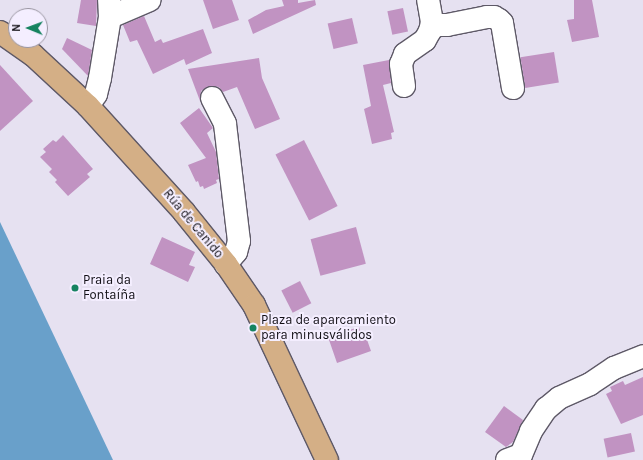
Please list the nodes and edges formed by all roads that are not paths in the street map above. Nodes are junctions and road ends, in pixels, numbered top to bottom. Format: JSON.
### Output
{"nodes":[{"id":1,"x":150,"y":0,"type":"edge"},
{"id":2,"x":428,"y":0,"type":"edge"},
{"id":3,"x":110,"y":8,"type":"edge"},
{"id":4,"x":432,"y":22,"type":"junction"},
{"id":5,"x":0,"y":32,"type":"edge"},
{"id":6,"x":404,"y":86,"type":"dead end"},
{"id":7,"x":512,"y":88,"type":"dead end"},
{"id":8,"x":212,"y":98,"type":"dead end"},
{"id":9,"x":88,"y":106,"type":"junction"},
{"id":10,"x":226,"y":264,"type":"junction"},
{"id":11,"x":643,"y":356,"type":"edge"},
{"id":12,"x":518,"y":458,"type":"edge"},
{"id":13,"x":327,"y":460,"type":"edge"}],
"edges":[{"from":1,"to":3,"type":"street"},
{"from":2,"to":4,"type":"street"},
{"from":3,"to":9,"type":"street"},
{"from":4,"to":6,"type":"street"},
{"from":4,"to":7,"type":"street"},
{"from":5,"to":9,"type":"main road","name":"Rúa de Canido"},
{"from":8,"to":10,"type":"street"},
{"from":9,"to":10,"type":"main road","name":"Rúa de Canido"},
{"from":10,"to":13,"type":"main road","name":"Rúa de Canido"},
{"from":11,"to":12,"type":"street"}]}
